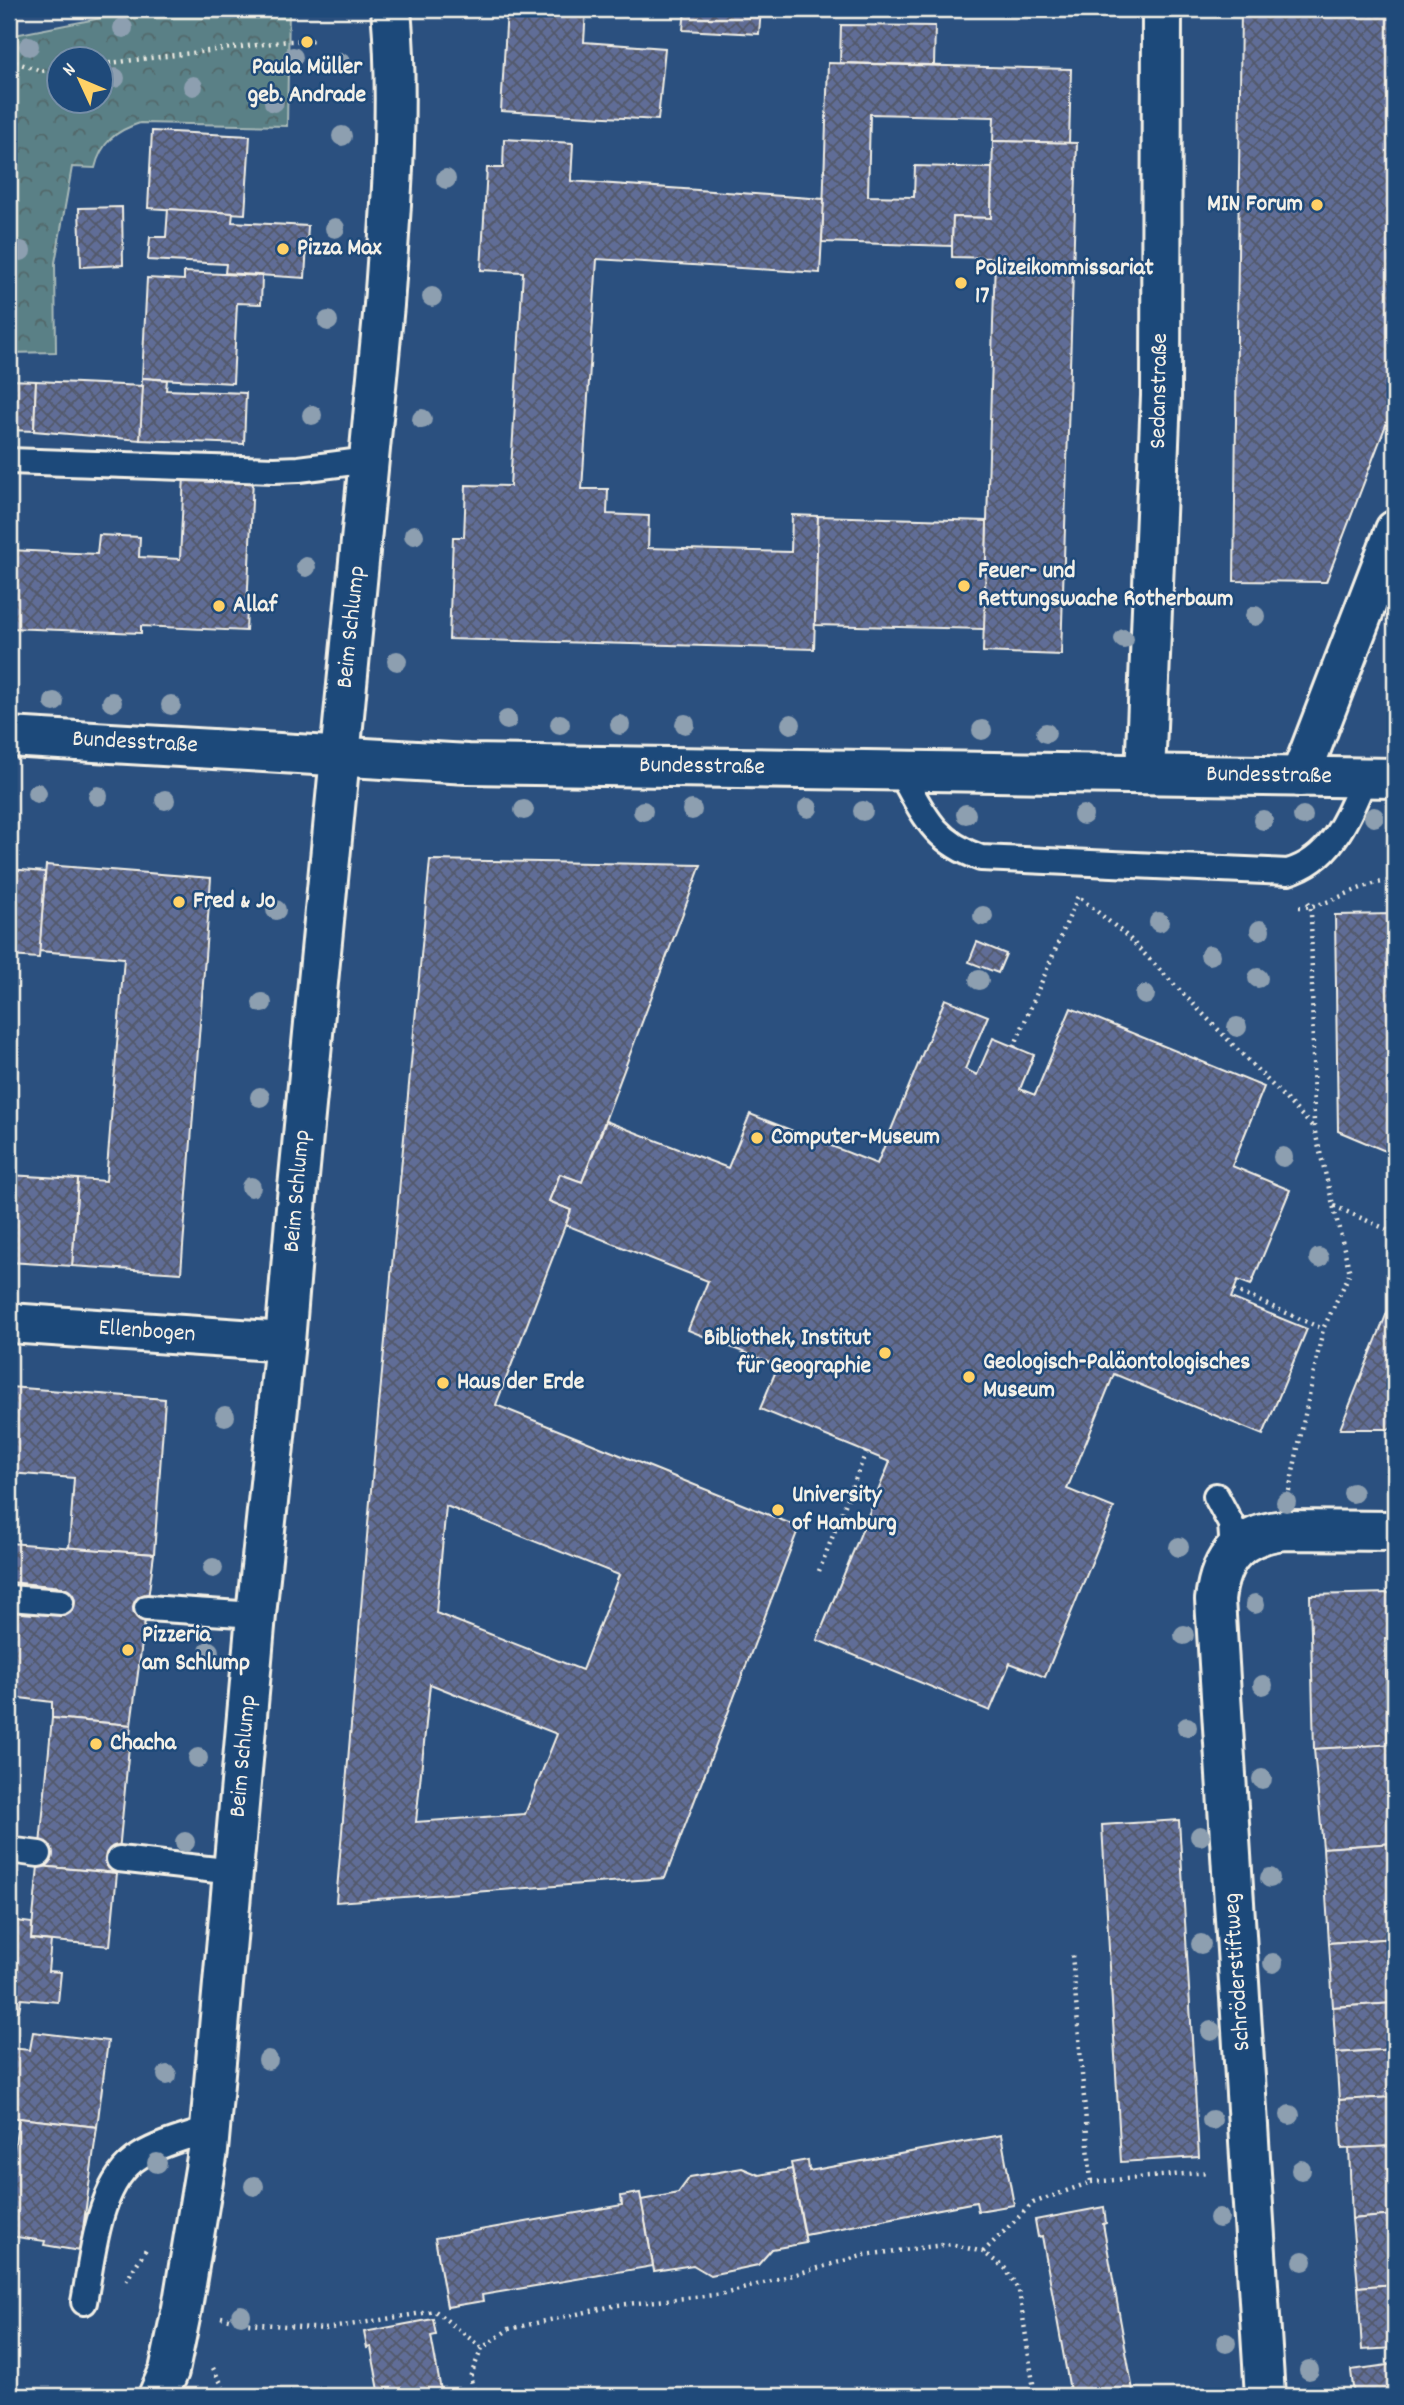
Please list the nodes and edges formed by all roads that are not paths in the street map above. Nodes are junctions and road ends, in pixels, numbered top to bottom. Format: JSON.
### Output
{"nodes":[{"id":1,"x":391,"y":9,"type":"edge"},
{"id":2,"x":1162,"y":9,"type":"edge"},
{"id":3,"x":369,"y":460,"type":"junction"},
{"id":4,"x":9,"y":461,"type":"edge"},
{"id":5,"x":1395,"y":530,"type":"edge"},
{"id":6,"x":9,"y":737,"type":"edge"},
{"id":7,"x":340,"y":757,"type":"junction"},
{"id":8,"x":899,"y":770,"type":"junction"},
{"id":9,"x":1145,"y":774,"type":"junction"},
{"id":10,"x":1300,"y":776,"type":"junction"},
{"id":11,"x":1380,"y":777,"type":"edge"},
{"id":12,"x":9,"y":1323,"type":"edge"},
{"id":13,"x":285,"y":1342,"type":"junction"},
{"id":14,"x":1216,"y":1496,"type":"dead end"},
{"id":15,"x":1395,"y":1531,"type":"edge"},
{"id":16,"x":1233,"y":1551,"type":"junction"},
{"id":17,"x":9,"y":1598,"type":"edge"},
{"id":18,"x":61,"y":1602,"type":"dead end"},
{"id":19,"x":147,"y":1608,"type":"dead end"},
{"id":20,"x":256,"y":1615,"type":"junction"},
{"id":21,"x":9,"y":1850,"type":"edge"},
{"id":22,"x":40,"y":1854,"type":"dead end"},
{"id":23,"x":119,"y":1859,"type":"dead end"},
{"id":24,"x":234,"y":1872,"type":"junction"},
{"id":25,"x":211,"y":2129,"type":"junction"},
{"id":26,"x":83,"y":2302,"type":"dead end"},
{"id":27,"x":166,"y":2388,"type":"edge"},
{"id":28,"x":1265,"y":2396,"type":"edge"}],
"edges":[{"from":1,"to":3,"type":"street","name":"Beim Schlump"},
{"from":2,"to":9,"type":"street","name":"Sedanstraße"},
{"from":3,"to":4,"type":"lane"},
{"from":3,"to":7,"type":"street","name":"Beim Schlump"},
{"from":5,"to":10,"type":"street"},
{"from":6,"to":7,"type":"street","name":"Bundesstraße"},
{"from":7,"to":8,"type":"street","name":"Bundesstraße"},
{"from":7,"to":13,"type":"street","name":"Beim Schlump"},
{"from":8,"to":9,"type":"street","name":"Bundesstraße"},
{"from":8,"to":11,"type":"lane"},
{"from":9,"to":10,"type":"street","name":"Bundesstraße"},
{"from":10,"to":11,"type":"street","name":"Bundesstraße"},
{"from":12,"to":13,"type":"street","name":"Ellenbogen"},
{"from":13,"to":20,"type":"street","name":"Beim Schlump"},
{"from":14,"to":16,"type":"lane"},
{"from":15,"to":16,"type":"street"},
{"from":16,"to":28,"type":"street","name":"Schröderstiftweg"},
{"from":17,"to":18,"type":"lane"},
{"from":19,"to":20,"type":"lane"},
{"from":20,"to":24,"type":"street","name":"Beim Schlump"},
{"from":21,"to":22,"type":"lane"},
{"from":23,"to":24,"type":"lane"},
{"from":24,"to":25,"type":"street","name":"Beim Schlump"},
{"from":25,"to":26,"type":"lane"},
{"from":25,"to":27,"type":"street","name":"Beim Schlump"}]}
